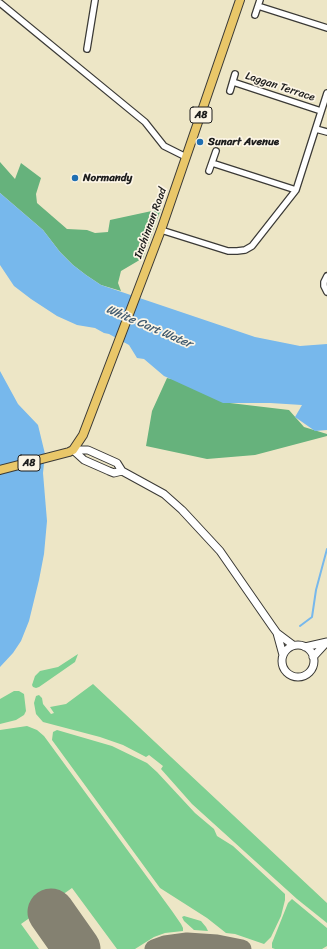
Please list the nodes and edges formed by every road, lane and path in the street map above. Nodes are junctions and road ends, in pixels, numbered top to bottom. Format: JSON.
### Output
{"nodes":[{"id":1,"x":95,"y":0,"type":"edge"},
{"id":2,"x":240,"y":0,"type":"edge"},
{"id":3,"x":260,"y":0,"type":"edge"},
{"id":4,"x":0,"y":3,"type":"edge"},
{"id":5,"x":258,"y":6,"type":"junction"},
{"id":6,"x":255,"y":15,"type":"dead end"},
{"id":7,"x":327,"y":28,"type":"edge"},
{"id":8,"x":87,"y":49,"type":"dead end"},
{"id":9,"x":235,"y":74,"type":"dead end"},
{"id":10,"x":233,"y":82,"type":"junction"},
{"id":11,"x":230,"y":91,"type":"dead end"},
{"id":12,"x":327,"y":95,"type":"edge"},
{"id":13,"x":321,"y":111,"type":"junction"},
{"id":14,"x":316,"y":128,"type":"junction"},
{"id":15,"x":327,"y":132,"type":"edge"},
{"id":16,"x":216,"y":150,"type":"dead end"},
{"id":17,"x":186,"y":157,"type":"junction"},
{"id":18,"x":212,"y":163,"type":"junction"},
{"id":19,"x":209,"y":171,"type":"dead end"},
{"id":20,"x":296,"y":190,"type":"junction"},
{"id":21,"x":161,"y":230,"type":"junction"},
{"id":22,"x":327,"y":276,"type":"edge"},
{"id":23,"x":327,"y":292,"type":"edge"},
{"id":24,"x":73,"y":450,"type":"junction"},
{"id":25,"x":0,"y":470,"type":"edge"},
{"id":26,"x":122,"y":471,"type":"junction"},
{"id":27,"x":277,"y":633,"type":"junction"},
{"id":28,"x":327,"y":642,"type":"edge"},
{"id":29,"x":293,"y":645,"type":"junction"},
{"id":30,"x":305,"y":647,"type":"junction"},
{"id":31,"x":283,"y":655,"type":"junction"},
{"id":32,"x":313,"y":657,"type":"junction"}],
"edges":[{"from":1,"to":8,"type":"street"},
{"from":2,"to":17,"type":"main road","name":"Inchinnan Road","number":"A8"},
{"from":3,"to":5,"type":"street"},
{"from":4,"to":17,"type":"street"},
{"from":5,"to":6,"type":"street"},
{"from":5,"to":7,"type":"street"},
{"from":9,"to":10,"type":"street","name":"Laggan Terrace"},
{"from":10,"to":11,"type":"street","name":"Laggan Terrace"},
{"from":10,"to":13,"type":"street","name":"Laggan Terrace"},
{"from":12,"to":13,"type":"street"},
{"from":13,"to":14,"type":"street"},
{"from":14,"to":15,"type":"street"},
{"from":14,"to":20,"type":"street"},
{"from":16,"to":18,"type":"street"},
{"from":17,"to":21,"type":"main road","name":"Inchinnan Road","number":"A8"},
{"from":18,"to":19,"type":"street"},
{"from":18,"to":20,"type":"street"},
{"from":20,"to":21,"type":"street"},
{"from":21,"to":24,"type":"main road","name":"Inchinnan Road","number":"A8"},
{"from":22,"to":23,"type":"street"},
{"from":24,"to":25,"type":"main road","number":"A8"},
{"from":24,"to":26,"type":"street"},
{"from":24,"to":26,"type":"street"},
{"from":26,"to":27,"type":"street"},
{"from":27,"to":29,"type":"street"},
{"from":27,"to":31,"type":"street"},
{"from":28,"to":30,"type":"street"},
{"from":28,"to":32,"type":"street"},
{"from":29,"to":30,"type":"street"},
{"from":29,"to":31,"type":"street"},
{"from":30,"to":32,"type":"street"},
{"from":31,"to":32,"type":"street"}]}
